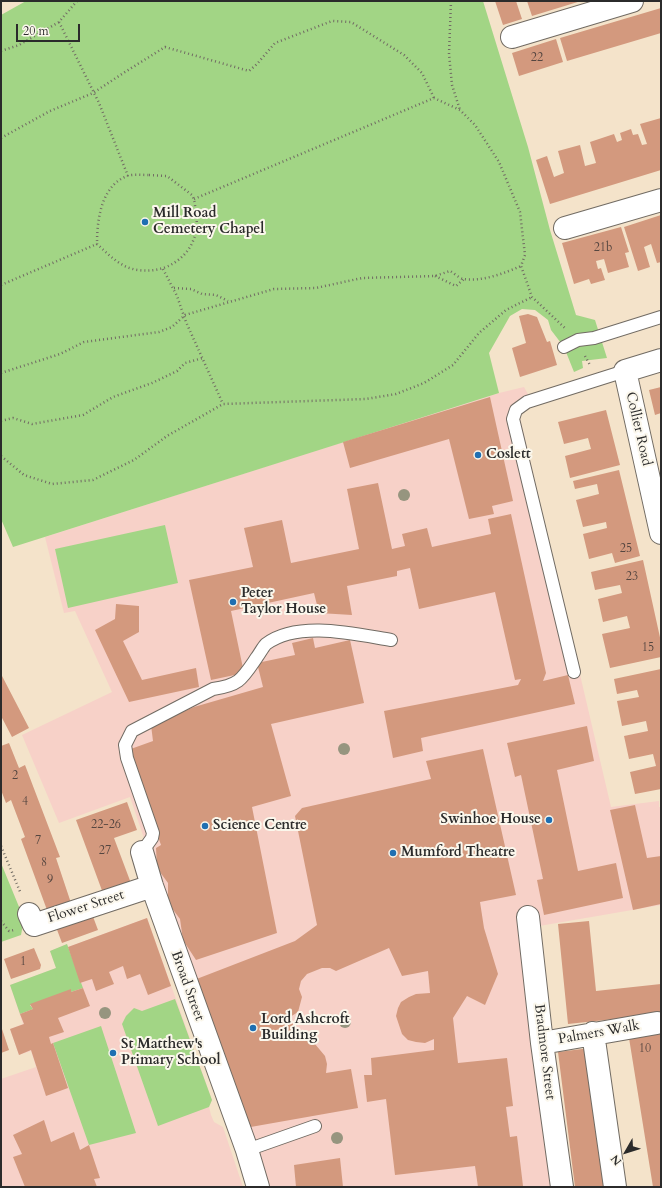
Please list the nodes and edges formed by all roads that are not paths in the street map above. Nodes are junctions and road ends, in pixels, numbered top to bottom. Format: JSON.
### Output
{"nodes":[{"id":1,"x":632,"y":1,"type":"edge"},
{"id":2,"x":512,"y":37,"type":"dead end"},
{"id":3,"x":661,"y":200,"type":"edge"},
{"id":4,"x":565,"y":228,"type":"dead end"},
{"id":5,"x":661,"y":317,"type":"edge"},
{"id":6,"x":564,"y":347,"type":"dead end"},
{"id":7,"x":661,"y":360,"type":"edge"},
{"id":8,"x":625,"y":372,"type":"junction"},
{"id":9,"x":661,"y":533,"type":"edge"},
{"id":10,"x":392,"y":640,"type":"dead end"},
{"id":11,"x":574,"y":672,"type":"dead end"},
{"id":12,"x":142,"y":852,"type":"joint"},
{"id":13,"x":152,"y":886,"type":"junction"},
{"id":14,"x":29,"y":914,"type":"road end"},
{"id":15,"x":528,"y":917,"type":"dead end"},
{"id":16,"x":659,"y":1022,"type":"edge"},
{"id":17,"x":593,"y":1033,"type":"junction"},
{"id":18,"x":542,"y":1043,"type":"junction"},
{"id":19,"x":314,"y":1126,"type":"dead end"},
{"id":20,"x":247,"y":1150,"type":"junction"},
{"id":21,"x":258,"y":1187,"type":"edge"},
{"id":22,"x":562,"y":1187,"type":"edge"},
{"id":23,"x":615,"y":1187,"type":"edge"}],
"edges":[{"from":1,"to":2,"type":"street"},
{"from":3,"to":4,"type":"street"},
{"from":5,"to":6,"type":"lane"},
{"from":7,"to":8,"type":"street"},
{"from":8,"to":9,"type":"street","name":"Collier Road"},
{"from":8,"to":11,"type":"lane"},
{"from":10,"to":12,"type":"lane"},
{"from":12,"to":13,"type":"street","name":"Broad Street"},
{"from":13,"to":14,"type":"street","name":"Flower Street"},
{"from":13,"to":20,"type":"street","name":"Broad Street"},
{"from":15,"to":18,"type":"street","name":"Bradmore Street"},
{"from":16,"to":17,"type":"street","name":"Palmers Walk"},
{"from":17,"to":18,"type":"street","name":"Palmers Walk"},
{"from":17,"to":23,"type":"street"},
{"from":18,"to":22,"type":"street","name":"Bradmore Street"},
{"from":19,"to":20,"type":"lane"},
{"from":20,"to":21,"type":"street","name":"Broad Street"}]}
